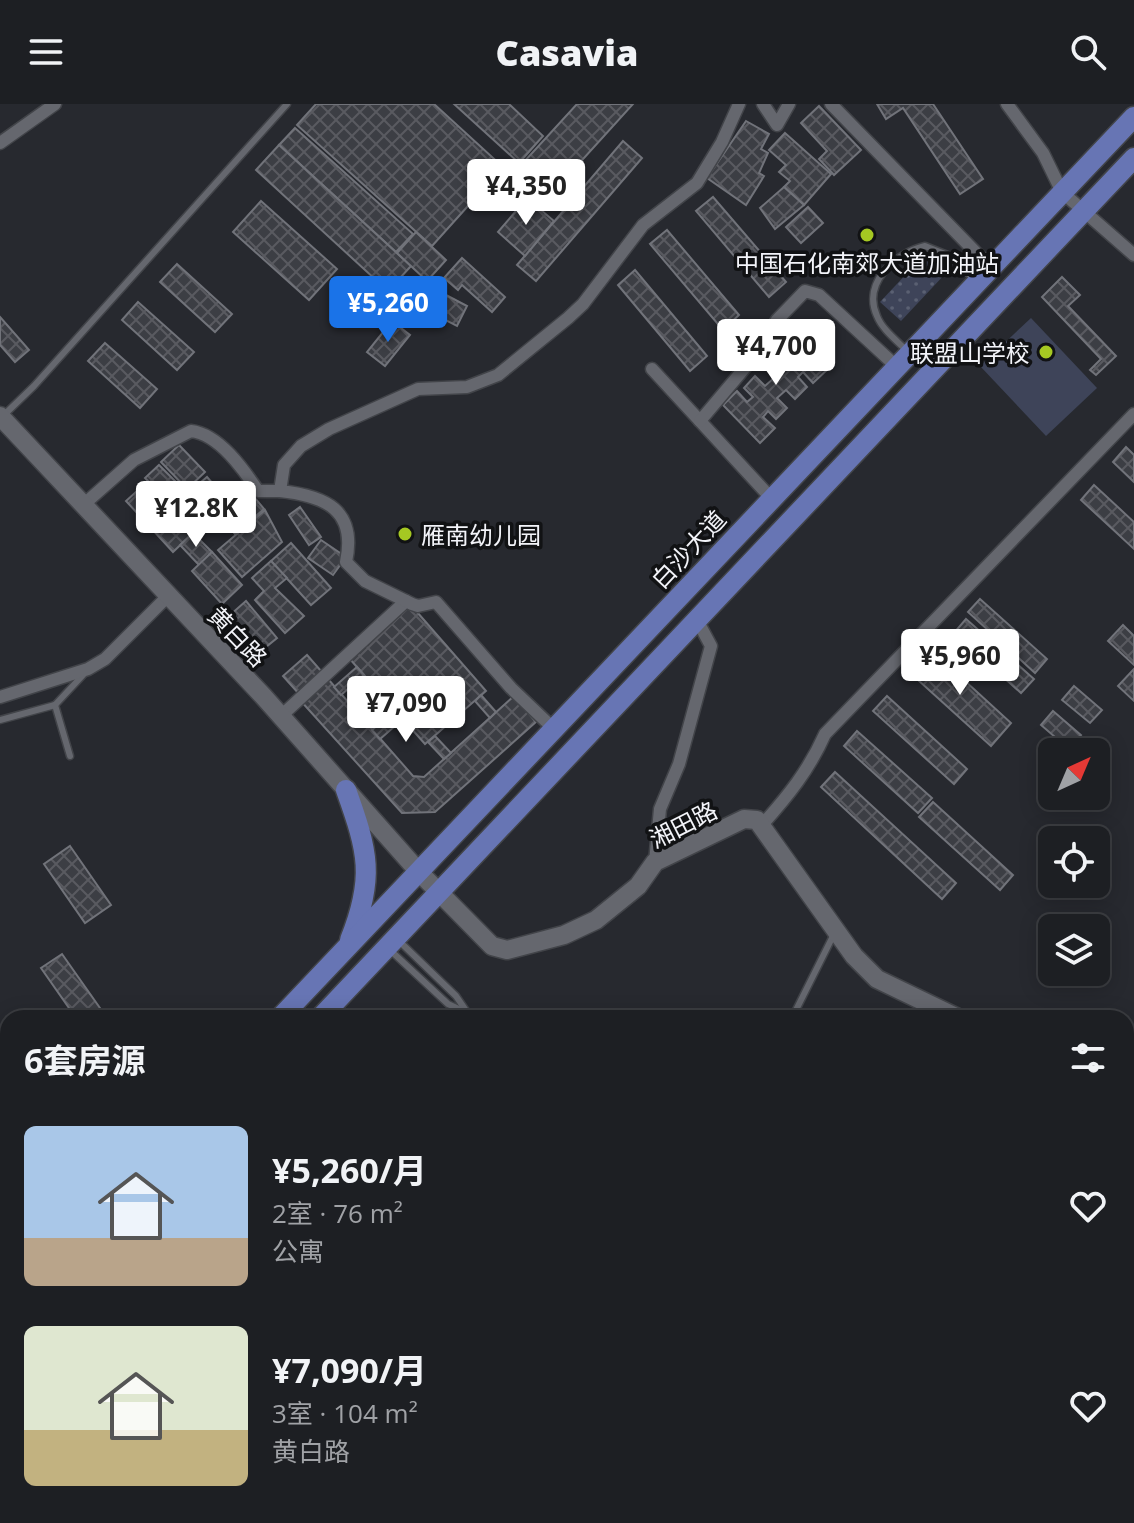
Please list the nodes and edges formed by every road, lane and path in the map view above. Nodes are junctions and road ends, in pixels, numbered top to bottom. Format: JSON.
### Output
{"nodes":[{"id":1,"x":55,"y":104,"type":"edge"},
{"id":2,"x":287,"y":104,"type":"edge"},
{"id":3,"x":739,"y":104,"type":"edge"},
{"id":4,"x":763,"y":104,"type":"edge"},
{"id":5,"x":789,"y":104,"type":"edge"},
{"id":6,"x":831,"y":104,"type":"edge"},
{"id":7,"x":1007,"y":104,"type":"edge"},
{"id":8,"x":1134,"y":117,"type":"edge"},
{"id":9,"x":0,"y":143,"type":"edge"},
{"id":10,"x":1134,"y":158,"type":"edge"},
{"id":11,"x":1062,"y":192,"type":"junction"},
{"id":12,"x":1084,"y":211,"type":"junction"},
{"id":13,"x":1134,"y":255,"type":"edge"},
{"id":14,"x":984,"y":275,"type":"junction"},
{"id":15,"x":903,"y":360,"type":"junction"},
{"id":16,"x":652,"y":369,"type":"dead end"},
{"id":17,"x":1134,"y":414,"type":"edge"},
{"id":18,"x":1,"y":417,"type":"edge"},
{"id":19,"x":700,"y":421,"type":"junction"},
{"id":20,"x":280,"y":491,"type":"junction"},
{"id":21,"x":772,"y":499,"type":"junction"},
{"id":22,"x":82,"y":506,"type":"junction"},
{"id":23,"x":167,"y":597,"type":"junction"},
{"id":24,"x":406,"y":601,"type":"junction"},
{"id":25,"x":696,"y":618,"type":"junction"},
{"id":26,"x":88,"y":669,"type":"junction"},
{"id":27,"x":0,"y":697,"type":"edge"},
{"id":28,"x":55,"y":705,"type":"junction"},
{"id":29,"x":281,"y":716,"type":"junction"},
{"id":30,"x":0,"y":720,"type":"edge"},
{"id":31,"x":554,"y":729,"type":"junction"},
{"id":32,"x":70,"y":756,"type":"dead end"},
{"id":33,"x":346,"y":790,"type":"junction"},
{"id":34,"x":762,"y":825,"type":"junction"},
{"id":35,"x":655,"y":862,"type":"junction"},
{"id":36,"x":419,"y":872,"type":"junction"},
{"id":37,"x":438,"y":892,"type":"junction"},
{"id":38,"x":836,"y":931,"type":"junction"},
{"id":39,"x":391,"y":942,"type":"junction"},
{"id":40,"x":346,"y":948,"type":"junction"},
{"id":41,"x":288,"y":1010,"type":"edge"},
{"id":42,"x":327,"y":1010,"type":"edge"},
{"id":43,"x":459,"y":1010,"type":"edge"},
{"id":44,"x":465,"y":1010,"type":"edge"},
{"id":45,"x":796,"y":1010,"type":"edge"},
{"id":46,"x":941,"y":1010,"type":"edge"}],
"edges":[{"from":1,"to":9,"type":"street"},
{"from":2,"to":18,"type":"lane"},
{"from":3,"to":20,"type":"street"},
{"from":4,"to":5,"type":"street"},
{"from":6,"to":14,"type":"street"},
{"from":7,"to":11,"type":"street"},
{"from":8,"to":11,"type":"main road","name":"白沙大道"},
{"from":10,"to":12,"type":"main road"},
{"from":11,"to":12,"type":"street"},
{"from":11,"to":14,"type":"main road","name":"白沙大道"},
{"from":12,"to":13,"type":"street"},
{"from":12,"to":25,"type":"main road"},
{"from":14,"to":15,"type":"main road","name":"白沙大道"},
{"from":14,"to":15,"type":"lane"},
{"from":15,"to":19,"type":"street"},
{"from":15,"to":21,"type":"main road","name":"白沙大道"},
{"from":16,"to":19,"type":"street"},
{"from":17,"to":34,"type":"street"},
{"from":18,"to":22,"type":"street","name":"黄白路"},
{"from":19,"to":21,"type":"street"},
{"from":20,"to":22,"type":"street"},
{"from":20,"to":24,"type":"street"},
{"from":21,"to":31,"type":"main road","name":"白沙大道"},
{"from":22,"to":23,"type":"street","name":"黄白路"},
{"from":23,"to":26,"type":"street"},
{"from":23,"to":29,"type":"street","name":"黄白路"},
{"from":24,"to":29,"type":"street"},
{"from":24,"to":31,"type":"street"},
{"from":25,"to":35,"type":"street"},
{"from":25,"to":37,"type":"main road"},
{"from":26,"to":27,"type":"street"},
{"from":26,"to":28,"type":"lane"},
{"from":28,"to":30,"type":"lane"},
{"from":28,"to":32,"type":"lane"},
{"from":29,"to":33,"type":"street","name":"黄白路"},
{"from":31,"to":36,"type":"main road","name":"白沙大道"},
{"from":33,"to":36,"type":"street","name":"黄白路"},
{"from":33,"to":40,"type":"main road"},
{"from":34,"to":35,"type":"street","name":"湘田路"},
{"from":34,"to":38,"type":"street"},
{"from":35,"to":37,"type":"street","name":"湘田路"},
{"from":36,"to":37,"type":"street","name":"黄白路"},
{"from":36,"to":40,"type":"main road","name":"白沙大道"},
{"from":37,"to":39,"type":"main road"},
{"from":38,"to":45,"type":"lane"},
{"from":38,"to":46,"type":"street"},
{"from":39,"to":42,"type":"main road"},
{"from":39,"to":43,"type":"lane"},
{"from":39,"to":44,"type":"lane"},
{"from":40,"to":41,"type":"main road","name":"白沙大道"}]}
